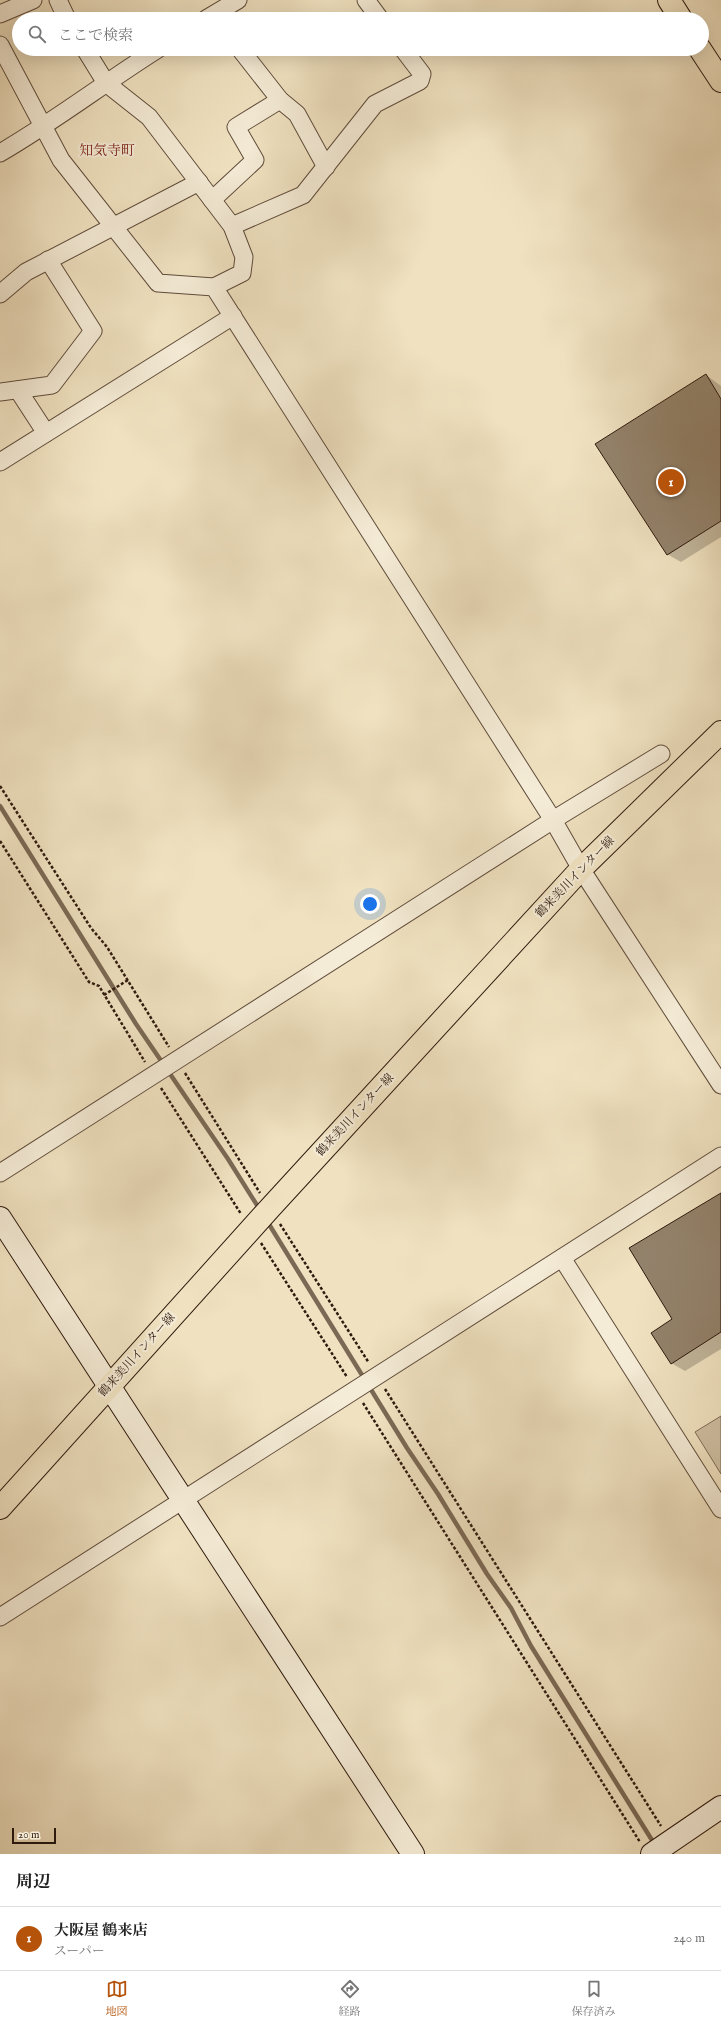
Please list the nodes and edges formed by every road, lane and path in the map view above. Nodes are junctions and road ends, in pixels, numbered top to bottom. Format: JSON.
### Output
{"nodes":[{"id":1,"x":33,"y":0,"type":"edge"},
{"id":2,"x":58,"y":0,"type":"edge"},
{"id":3,"x":238,"y":0,"type":"edge"},
{"id":4,"x":366,"y":0,"type":"edge"},
{"id":5,"x":669,"y":0,"type":"edge"},
{"id":6,"x":64,"y":12,"type":"edge"},
{"id":7,"x":215,"y":12,"type":"edge"},
{"id":8,"x":375,"y":12,"type":"edge"},
{"id":9,"x":677,"y":12,"type":"edge"},
{"id":10,"x":0,"y":14,"type":"edge"},
{"id":11,"x":0,"y":48,"type":"edge"},
{"id":12,"x":89,"y":56,"type":"edge"},
{"id":13,"x":147,"y":56,"type":"edge"},
{"id":14,"x":245,"y":56,"type":"edge"},
{"id":15,"x":408,"y":56,"type":"edge"},
{"id":16,"x":705,"y":56,"type":"edge"},
{"id":17,"x":721,"y":81,"type":"edge"},
{"id":18,"x":106,"y":83,"type":"junction"},
{"id":19,"x":280,"y":100,"type":"junction"},
{"id":20,"x":44,"y":128,"type":"junction"},
{"id":21,"x":0,"y":153,"type":"edge"},
{"id":22,"x":326,"y":167,"type":"junction"},
{"id":23,"x":199,"y":182,"type":"junction"},
{"id":24,"x":212,"y":200,"type":"junction"},
{"id":25,"x":232,"y":226,"type":"junction"},
{"id":26,"x":114,"y":227,"type":"junction"},
{"id":27,"x":48,"y":260,"type":"junction"},
{"id":28,"x":214,"y":287,"type":"junction"},
{"id":29,"x":0,"y":294,"type":"edge"},
{"id":30,"x":233,"y":316,"type":"junction"},
{"id":31,"x":18,"y":390,"type":"junction"},
{"id":32,"x":0,"y":392,"type":"edge"},
{"id":33,"x":46,"y":433,"type":"junction"},
{"id":34,"x":0,"y":462,"type":"edge"},
{"id":35,"x":721,"y":732,"type":"edge"},
{"id":36,"x":661,"y":754,"type":"dead end"},
{"id":37,"x":0,"y":786,"type":"edge"},
{"id":38,"x":553,"y":820,"type":"junction"},
{"id":39,"x":0,"y":841,"type":"edge"},
{"id":40,"x":582,"y":869,"type":"junction"},
{"id":41,"x":127,"y":980,"type":"junction"},
{"id":42,"x":104,"y":995,"type":"junction"},
{"id":43,"x":177,"y":1060,"type":"junction"},
{"id":44,"x":153,"y":1075,"type":"junction"},
{"id":45,"x":721,"y":1086,"type":"edge"},
{"id":46,"x":721,"y":1156,"type":"edge"},
{"id":47,"x":0,"y":1173,"type":"edge"},
{"id":48,"x":270,"y":1208,"type":"junction"},
{"id":49,"x":0,"y":1218,"type":"edge"},
{"id":50,"x":253,"y":1227,"type":"junction"},
{"id":51,"x":562,"y":1258,"type":"junction"},
{"id":52,"x":366,"y":1383,"type":"junction"},
{"id":53,"x":109,"y":1386,"type":"junction"},
{"id":54,"x":183,"y":1499,"type":"junction"},
{"id":55,"x":0,"y":1508,"type":"edge"},
{"id":56,"x":721,"y":1509,"type":"edge"},
{"id":57,"x":0,"y":1617,"type":"edge"},
{"id":58,"x":721,"y":1807,"type":"edge"},
{"id":59,"x":657,"y":1848,"type":"edge"},
{"id":60,"x":413,"y":1854,"type":"edge"}],
"edges":[{"from":1,"to":10,"type":"street"},
{"from":2,"to":6,"type":"street"},
{"from":3,"to":7,"type":"street"},
{"from":4,"to":8,"type":"street"},
{"from":5,"to":9,"type":"main road"},
{"from":11,"to":20,"type":"street"},
{"from":12,"to":18,"type":"street"},
{"from":13,"to":18,"type":"street"},
{"from":14,"to":19,"type":"street"},
{"from":15,"to":22,"type":"street"},
{"from":16,"to":17,"type":"main road"},
{"from":18,"to":20,"type":"street"},
{"from":18,"to":23,"type":"street"},
{"from":19,"to":22,"type":"street"},
{"from":19,"to":24,"type":"street"},
{"from":20,"to":21,"type":"street"},
{"from":20,"to":26,"type":"street"},
{"from":22,"to":25,"type":"street"},
{"from":23,"to":24,"type":"street"},
{"from":23,"to":26,"type":"street"},
{"from":24,"to":25,"type":"street"},
{"from":25,"to":28,"type":"street"},
{"from":26,"to":27,"type":"street"},
{"from":26,"to":28,"type":"street"},
{"from":27,"to":29,"type":"street"},
{"from":27,"to":31,"type":"street"},
{"from":28,"to":30,"type":"street"},
{"from":30,"to":33,"type":"street"},
{"from":30,"to":38,"type":"street"},
{"from":31,"to":32,"type":"street"},
{"from":31,"to":33,"type":"street"},
{"from":33,"to":34,"type":"street"},
{"from":35,"to":40,"type":"main road","name":"鶴来美川インター線"},
{"from":36,"to":38,"type":"street"},
{"from":37,"to":41,"type":"path"},
{"from":38,"to":40,"type":"street"},
{"from":38,"to":43,"type":"street"},
{"from":39,"to":42,"type":"path"},
{"from":40,"to":45,"type":"street"},
{"from":40,"to":48,"type":"main road","name":"鶴来美川インター線"},
{"from":41,"to":42,"type":"path"},
{"from":41,"to":43,"type":"path"},
{"from":42,"to":44,"type":"path"},
{"from":43,"to":44,"type":"street"},
{"from":43,"to":48,"type":"path"},
{"from":44,"to":47,"type":"street"},
{"from":44,"to":50,"type":"path"},
{"from":46,"to":51,"type":"street"},
{"from":48,"to":50,"type":"main road","name":"鶴来美川インター線"},
{"from":48,"to":52,"type":"path"},
{"from":49,"to":53,"type":"street"},
{"from":50,"to":52,"type":"path"},
{"from":50,"to":53,"type":"main road","name":"鶴来美川インター線"},
{"from":51,"to":52,"type":"street"},
{"from":51,"to":56,"type":"street"},
{"from":52,"to":54,"type":"street"},
{"from":52,"to":59,"type":"path"},
{"from":52,"to":59,"type":"path"},
{"from":53,"to":54,"type":"street"},
{"from":53,"to":55,"type":"main road","name":"鶴来美川インター線"},
{"from":54,"to":57,"type":"street"},
{"from":54,"to":60,"type":"street"},
{"from":58,"to":59,"type":"street"}]}
